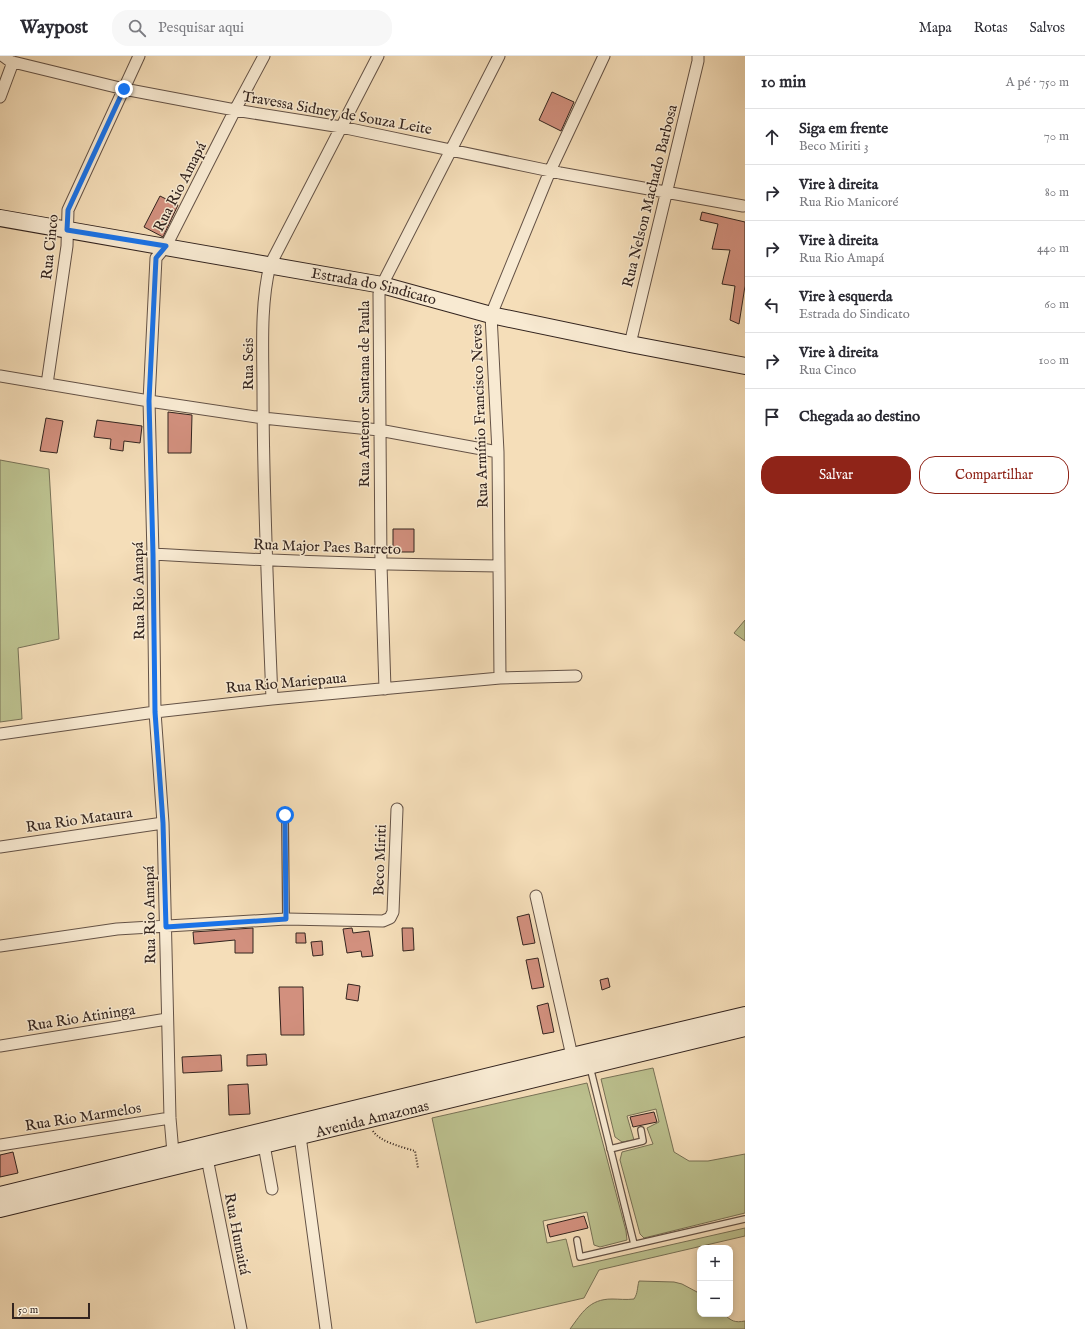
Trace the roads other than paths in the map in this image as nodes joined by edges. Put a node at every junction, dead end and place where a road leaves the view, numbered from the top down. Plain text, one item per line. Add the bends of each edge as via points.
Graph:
1 (139, 56) edge
2 (264, 56) edge
3 (378, 56) edge
4 (499, 56) edge
5 (604, 56) edge
6 (698, 56) edge
7 (6, 58) edge
8 (124, 89) junction
9 (0, 97) edge
10 (235, 110) junction
11 (341, 127) junction
12 (450, 149) junction
13 (550, 170) junction
14 (666, 193) junction
15 (744, 206) dead end
16 (0, 218) edge
17 (67, 230) junction
18 (166, 246) junction
19 (270, 265) junction
20 (382, 285) junction
21 (491, 315) junction
22 (630, 344) junction
23 (745, 366) edge
24 (0, 376) edge
25 (47, 384) junction
26 (149, 401) junction
27 (263, 418) junction
28 (379, 430) junction
29 (498, 452) junction
30 (153, 554) junction
31 (266, 560) junction
32 (380, 564) junction
33 (499, 566) junction
34 (576, 676) dead end
35 (500, 678) junction
36 (385, 689) junction
37 (272, 699) junction
38 (155, 712) junction
39 (0, 734) edge
40 (397, 809) dead end
41 (285, 815) dead end
42 (163, 823) junction
43 (0, 847) edge
44 (536, 896) dead end
45 (286, 919) junction
46 (166, 927) junction
47 (0, 946) edge
48 (745, 1015) edge
49 (168, 1019) junction
50 (745, 1028) edge
51 (0, 1046) edge
52 (583, 1059) junction
53 (170, 1118) junction
54 (641, 1130) dead end
55 (300, 1136) junction
56 (0, 1145) edge
57 (264, 1145) junction
58 (610, 1150) junction
59 (206, 1152) junction
60 (173, 1153) junction
61 (272, 1188) dead end
62 (0, 1195) edge
63 (0, 1209) edge
64 (745, 1219) edge
65 (577, 1240) dead end
66 (634, 1244) junction
67 (241, 1329) edge
68 (326, 1329) edge

1 - 8 street, Rua Cinco
2 - 10 street, Rua Rio Amapá
3 - 11 street, Rua Seis
4 - 12 street, Rua Antenor Santana de Paula
5 - 13 street, Rua Armínio Francisco Neves
6 - 14 street, Rua Nelson Machado Barbosa
7 - 8 street, Travessa Sidney de Souza Leite
7 - 9 street
8 - 10 street, Travessa Sidney de Souza Leite
8 - 17 street, Rua Cinco via 68,210
10 - 11 street, Travessa Sidney de Souza Leite
10 - 18 street, Rua Rio Amapá
11 - 12 street, Travessa Sidney de Souza Leite
11 - 19 street, Rua Seis
12 - 13 street, Travessa Sidney de Souza Leite
12 - 20 street, Rua Antenor Santana de Paula
13 - 14 street, Travessa Sidney de Souza Leite
13 - 21 street, Rua Armínio Francisco Neves
14 - 15 street, Travessa Sidney de Souza Leite
14 - 22 street, Rua Nelson Machado Barbosa
16 - 17 street, Estrada do Sindicato
17 - 18 street, Estrada do Sindicato
17 - 25 street, Rua Cinco via 67,246
18 - 19 street, Estrada do Sindicato
18 - 26 street, Rua Rio Amapá via 156,258
19 - 20 street, Estrada do Sindicato
19 - 27 street, Rua Seis via 264,304
20 - 21 street, Estrada do Sindicato
20 - 28 street, Rua Antenor Santana de Paula via 378,304
21 - 22 street, Estrada do Sindicato
21 - 29 street, Rua Armínio Francisco Neves
22 - 23 street, Estrada do Sindicato
24 - 25 street
25 - 26 street
26 - 27 street
26 - 30 street, Rua Rio Amapá
27 - 28 street
27 - 31 street, Rua Seis
28 - 29 street
28 - 32 street, Rua Antenor Santana de Paula
29 - 33 street, Rua Armínio Francisco Neves
30 - 31 street, Rua Major Paes Barreto
30 - 38 street, Rua Rio Amapá
31 - 32 street, Rua Major Paes Barreto
31 - 37 street, Rua Seis
32 - 33 street, Rua Major Paes Barreto
32 - 36 street, Rua Antenor Santana de Paula
33 - 35 street, Rua Armínio Francisco Neves
34 - 35 street, Rua Rio Mariepaua
35 - 36 street, Rua Rio Mariepaua
36 - 37 street, Rua Rio Mariepaua
37 - 38 street, Rua Rio Mariepaua
38 - 39 street, Rua Rio Mariepaua
38 - 42 street, Rua Rio Amapá
40 - 45 street, Beco Miriti via 393,912 390,918 384,921
41 - 45 lane
42 - 43 street, Rua Rio Mataura
42 - 46 street, Rua Rio Amapá
44 - 52 street
45 - 46 street
46 - 47 street via 117,929
46 - 49 street, Rua Rio Amapá
48 - 52 street, Avenida Amazonas
49 - 51 street, Rua Rio Atininga
49 - 53 street, Rua Rio Amapá
50 - 52 street, Avenida Amazonas
52 - 55 street, Avenida Amazonas
52 - 58 lane
52 - 59 street, Avenida Amazonas
53 - 56 street, Rua Rio Marmelos
53 - 60 street, Rua Rio Amapá
54 - 58 lane via 643,1141
55 - 57 street, Avenida Amazonas
55 - 68 street
57 - 59 street, Avenida Amazonas
57 - 61 street
58 - 66 lane
59 - 60 street, Avenida Amazonas
59 - 63 street, Avenida Amazonas
59 - 67 street, Rua Humaitá
60 - 62 street, Avenida Amazonas
64 - 66 lane
65 - 66 lane via 580,1258

